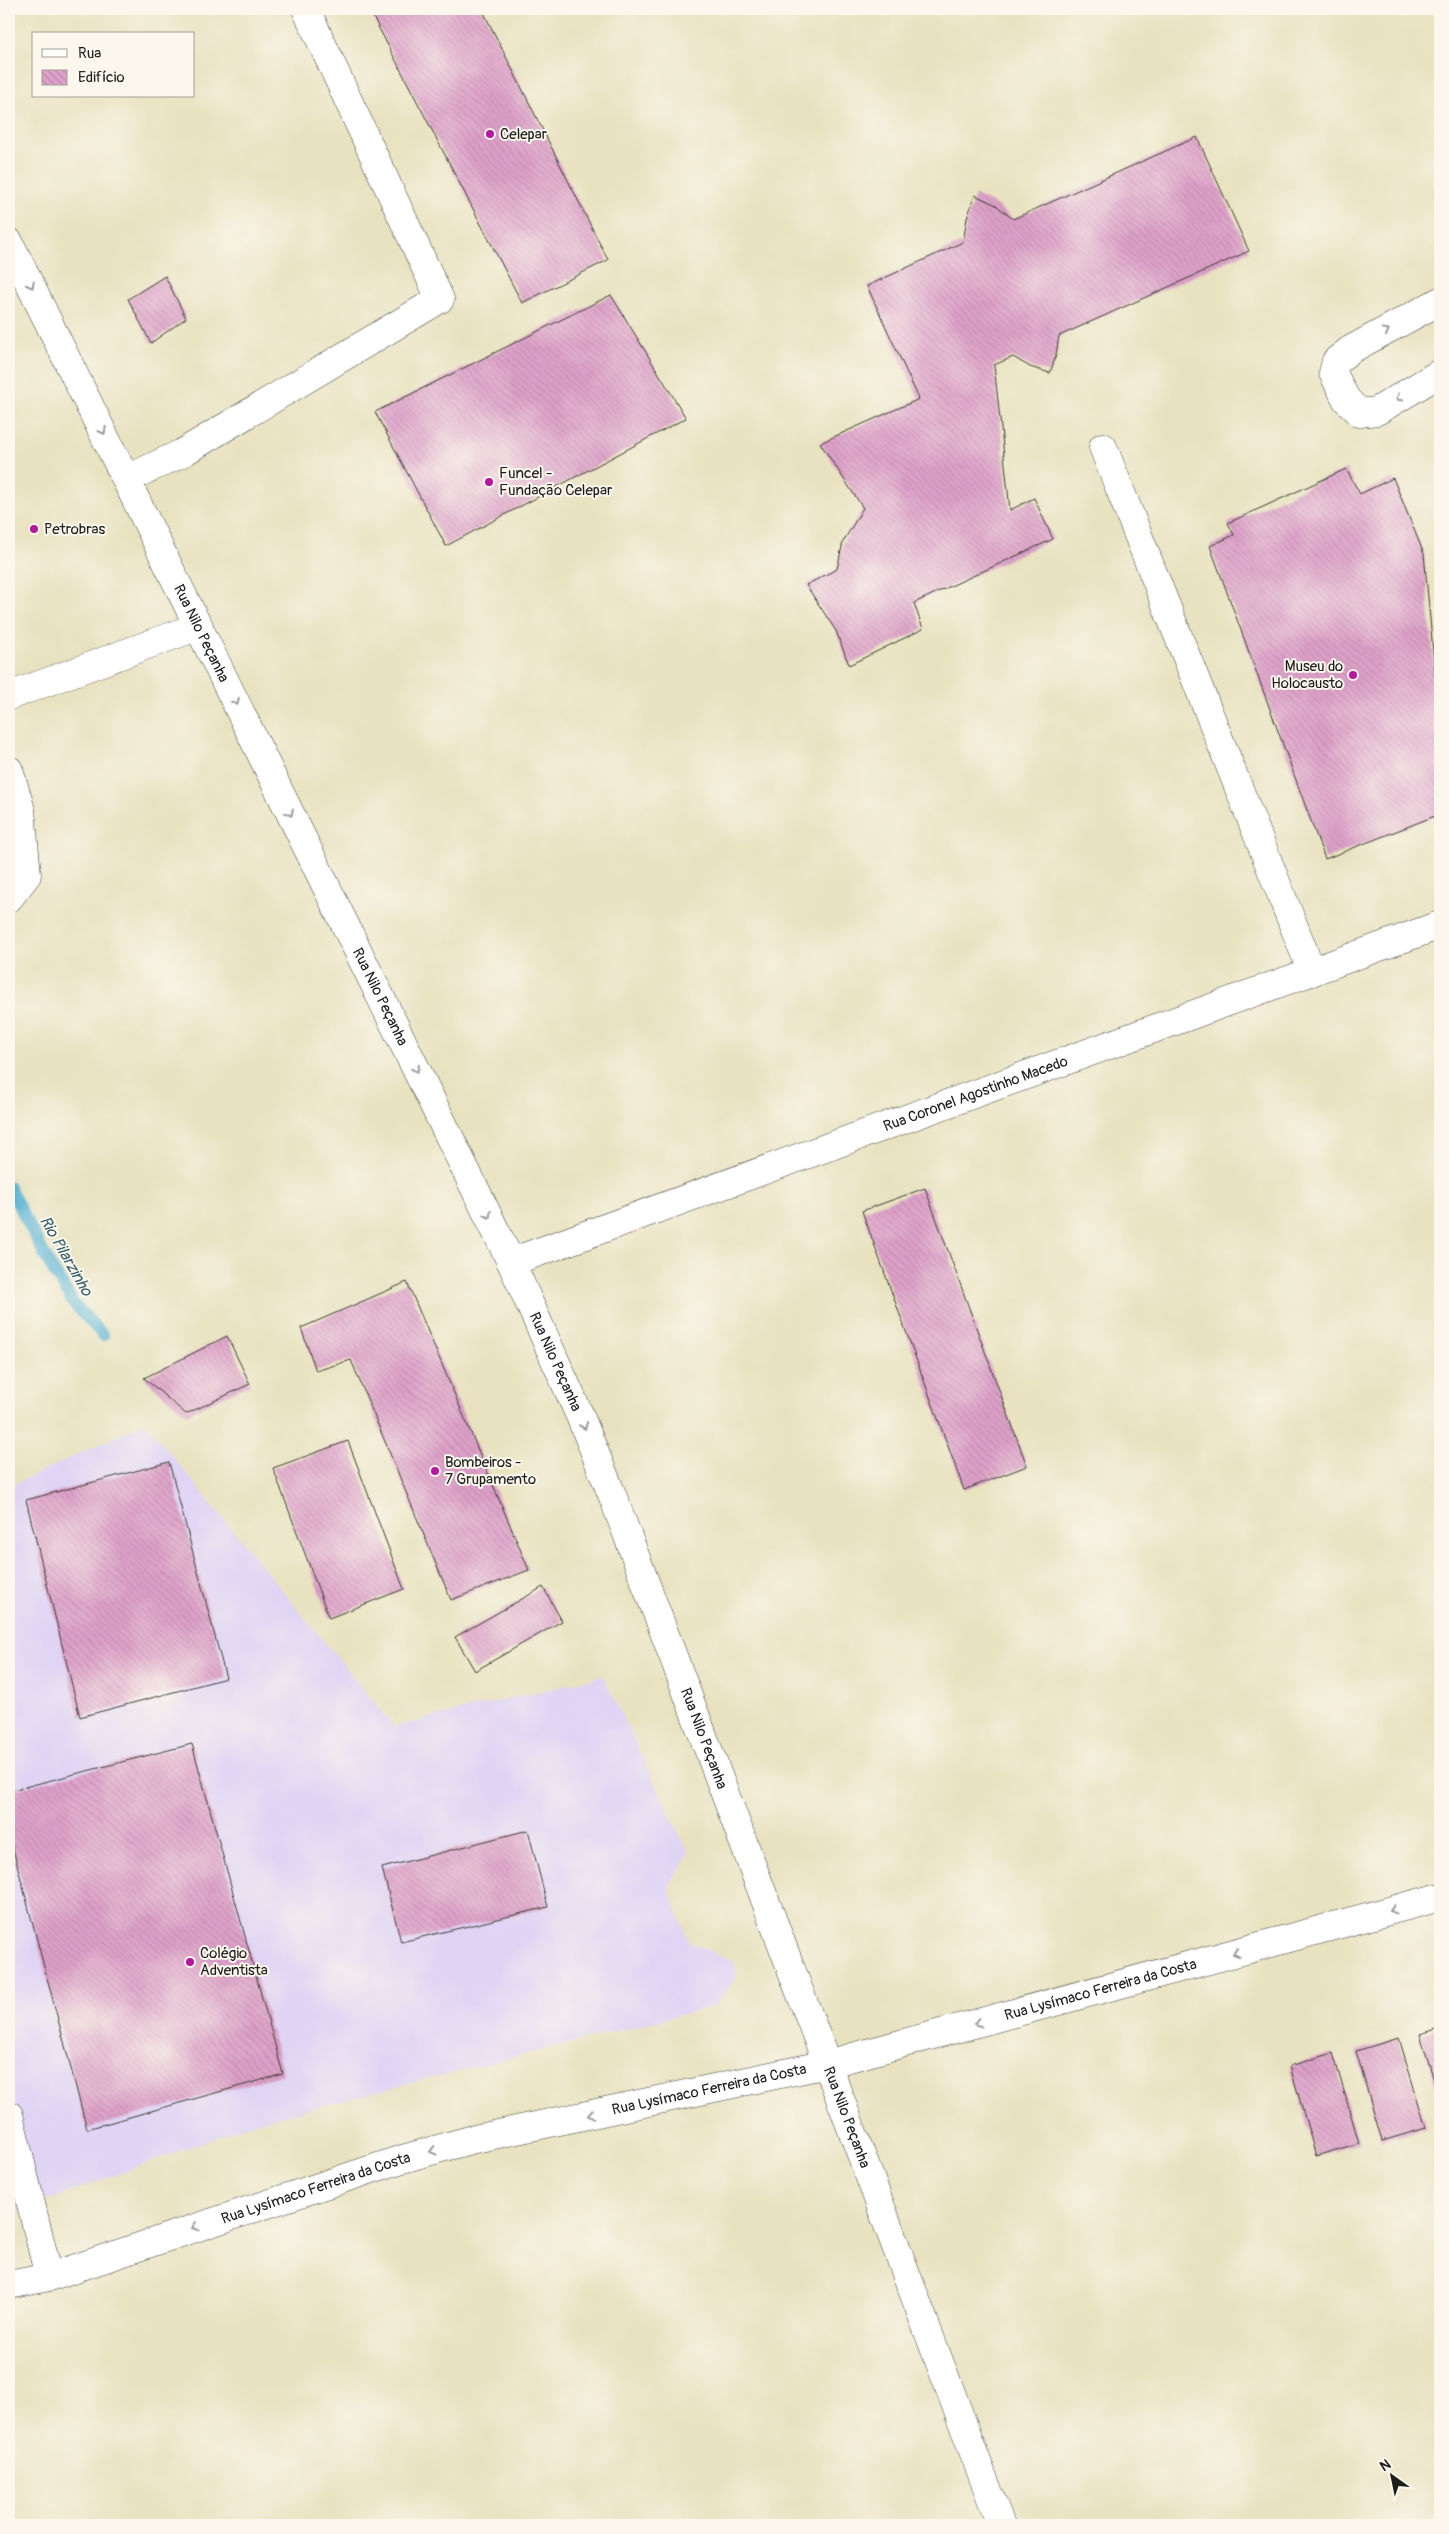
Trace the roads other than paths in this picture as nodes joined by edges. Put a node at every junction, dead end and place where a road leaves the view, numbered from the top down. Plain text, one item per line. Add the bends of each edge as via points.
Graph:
1 (306, 9) edge
2 (9, 242) edge
3 (1440, 300) edge
4 (1440, 373) edge
5 (1103, 447) dead end
6 (127, 479) junction
7 (199, 626) junction
8 (9, 696) edge
9 (9, 770) edge
10 (9, 898) edge
11 (1440, 925) edge
12 (1312, 972) junction
13 (511, 1262) junction
14 (1440, 1897) edge
15 (827, 2064) junction
16 (9, 2115) edge
17 (13, 2146) edge
18 (49, 2277) junction
19 (9, 2285) edge
20 (9, 2293) edge
21 (1001, 2525) edge

1 - 6 main road via 440,299 182,453
2 -> 6 main road, Rua Nilo Peçanha
4 -> 3 main road via 1377,411 1360,413 1346,399 1332,373 1336,361 1350,350
5 - 12 main road
6 - 7 main road, Rua Nilo Peçanha
7 - 8 main road
7 -> 13 main road, Rua Nilo Peçanha
9 - 10 main road via 21,810 28,875
11 - 12 main road, Rua Coronel Agostinho Macedo
12 - 13 main road, Rua Coronel Agostinho Macedo
13 -> 15 main road, Rua Nilo Peçanha via 613,1496
14 -> 15 main road, Rua Lysímaco Ferreira da Costa
15 -> 18 main road, Rua Lysímaco Ferreira da Costa via 470,2140 399,2160
15 - 21 main road, Rua Nilo Peçanha
16 - 17 main road
17 - 18 main road
18 - 19 main road, Rua Lysímaco Ferreira da Costa
18 - 20 main road

